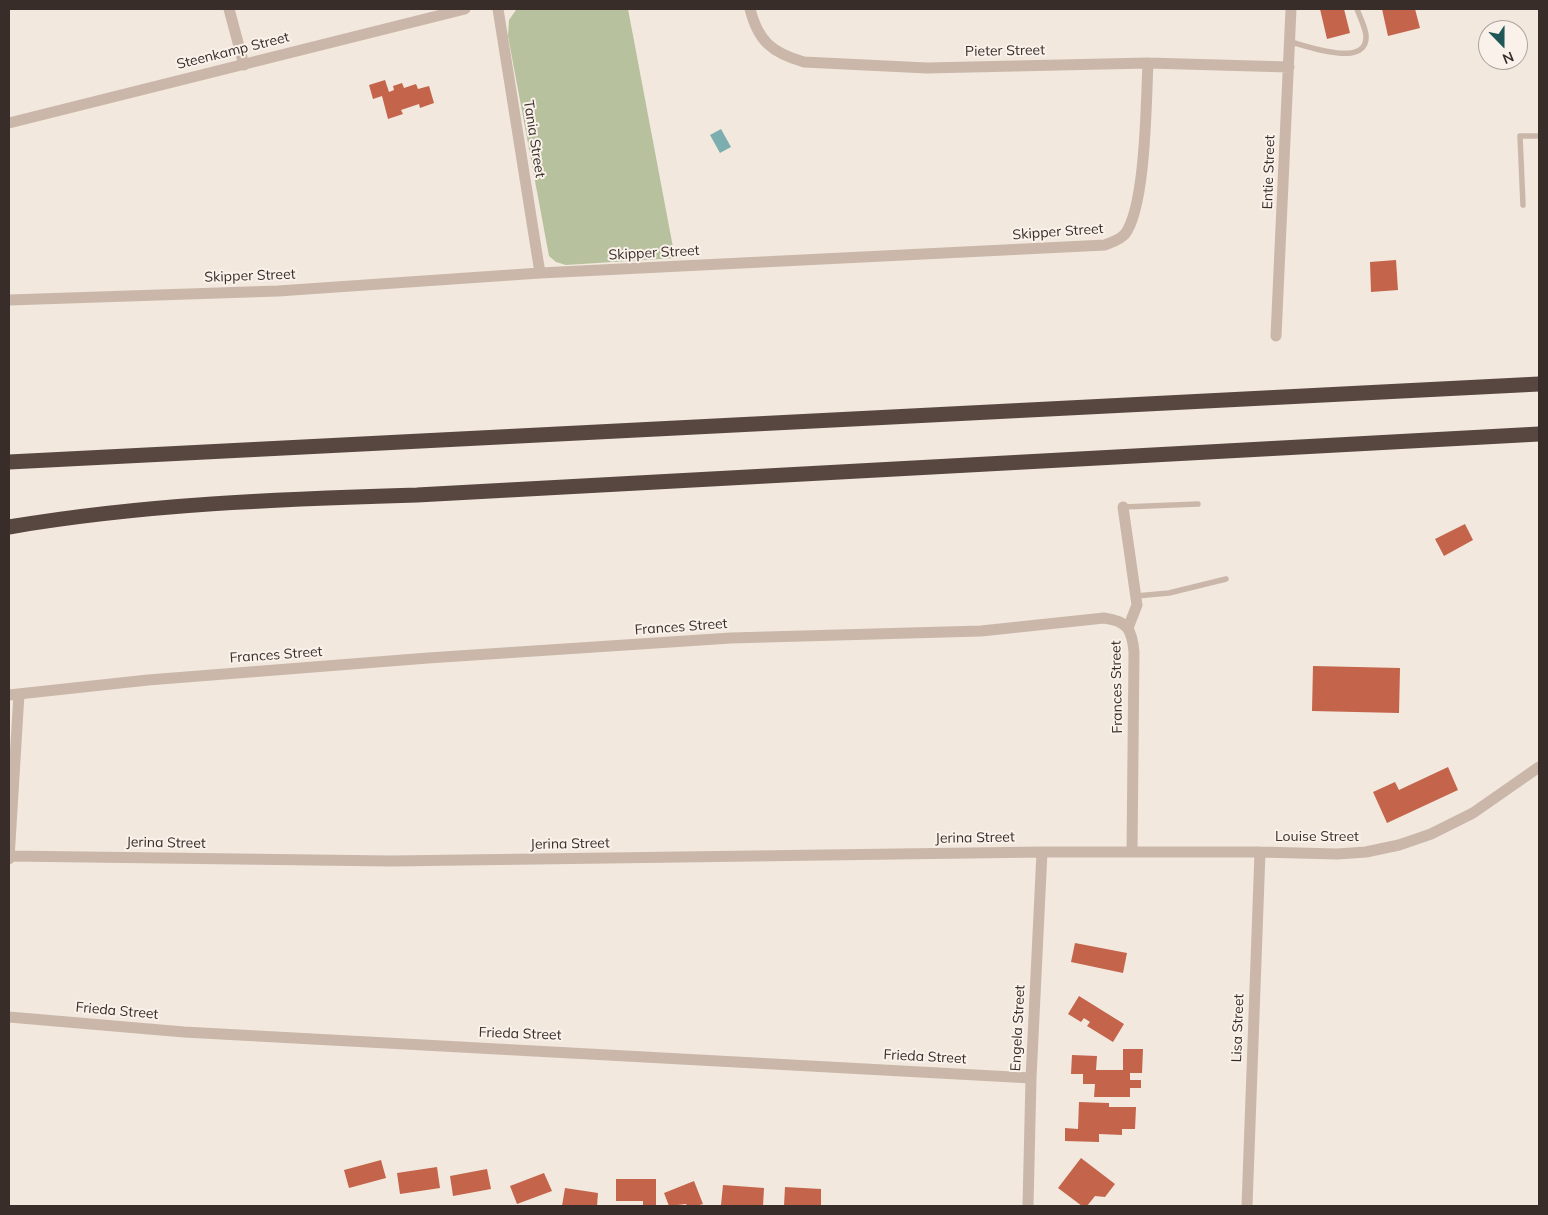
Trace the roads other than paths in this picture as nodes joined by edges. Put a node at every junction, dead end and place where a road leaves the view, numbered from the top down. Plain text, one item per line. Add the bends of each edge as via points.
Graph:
1 (229, 9) edge
2 (466, 9) edge
3 (498, 9) edge
4 (750, 9) edge
5 (1291, 9) edge
6 (1357, 9) edge
7 (1291, 42) junction
8 (1148, 63) junction
9 (244, 64) junction
10 (1289, 67) junction
11 (9, 124) edge
12 (1539, 136) edge
13 (1523, 205) dead end
14 (540, 273) junction
15 (9, 300) edge
16 (1276, 336) dead end
17 (1539, 384) edge
18 (1539, 434) edge
19 (9, 462) edge
20 (1198, 504) dead end
21 (1123, 508) joint
22 (9, 527) edge
23 (1226, 579) dead end
24 (1136, 596) junction
25 (1128, 628) junction
26 (14, 695) edge
27 (1539, 767) edge
28 (1042, 852) junction
29 (1132, 852) junction
30 (1260, 852) junction
31 (9, 858) edge
32 (9, 1017) edge
33 (1030, 1078) junction
34 (1028, 1206) edge
35 (1247, 1206) edge

1 - 9 street
2 - 9 street, Steenkamp Street
3 - 14 street, Tania Street
4 - 8 street, Pieter Street via 757,32 766,44 788,58 804,62 926,68
5 - 7 street, Entie Street
6 - 7 lane via 1366,35 1360,50 1331,53
7 - 10 street, Entie Street
8 - 10 street, Pieter Street
8 - 14 street, Skipper Street via 1142,168 1135,206 1125,234 1117,241 1105,245
9 - 11 street, Steenkamp Street
10 - 16 street, Entie Street
12 - 13 lane via 1520,136
14 - 15 street, Skipper Street via 278,291
17 - 19 highway
18 - 22 highway via 417,495 242,501 60,518
20 - 21 lane
21 - 24 street
23 - 24 lane
24 - 25 street via 1137,609
25 - 26 street, Frances Street via 1117,620 1104,618 981,631 730,638 148,680
25 - 29 street, Frances Street via 1134,652
26 - 31 street
27 - 30 street, Louise Street via 1473,812 1431,834 1399,845 1337,854
28 - 29 street, Jerina Street
28 - 31 street, Jerina Street via 391,861
28 - 33 street, Engela Street
29 - 30 street, Louise Street
30 - 35 street, Lisa Street
32 - 33 street, Frieda Street via 184,1032
33 - 34 street, Engela Street

